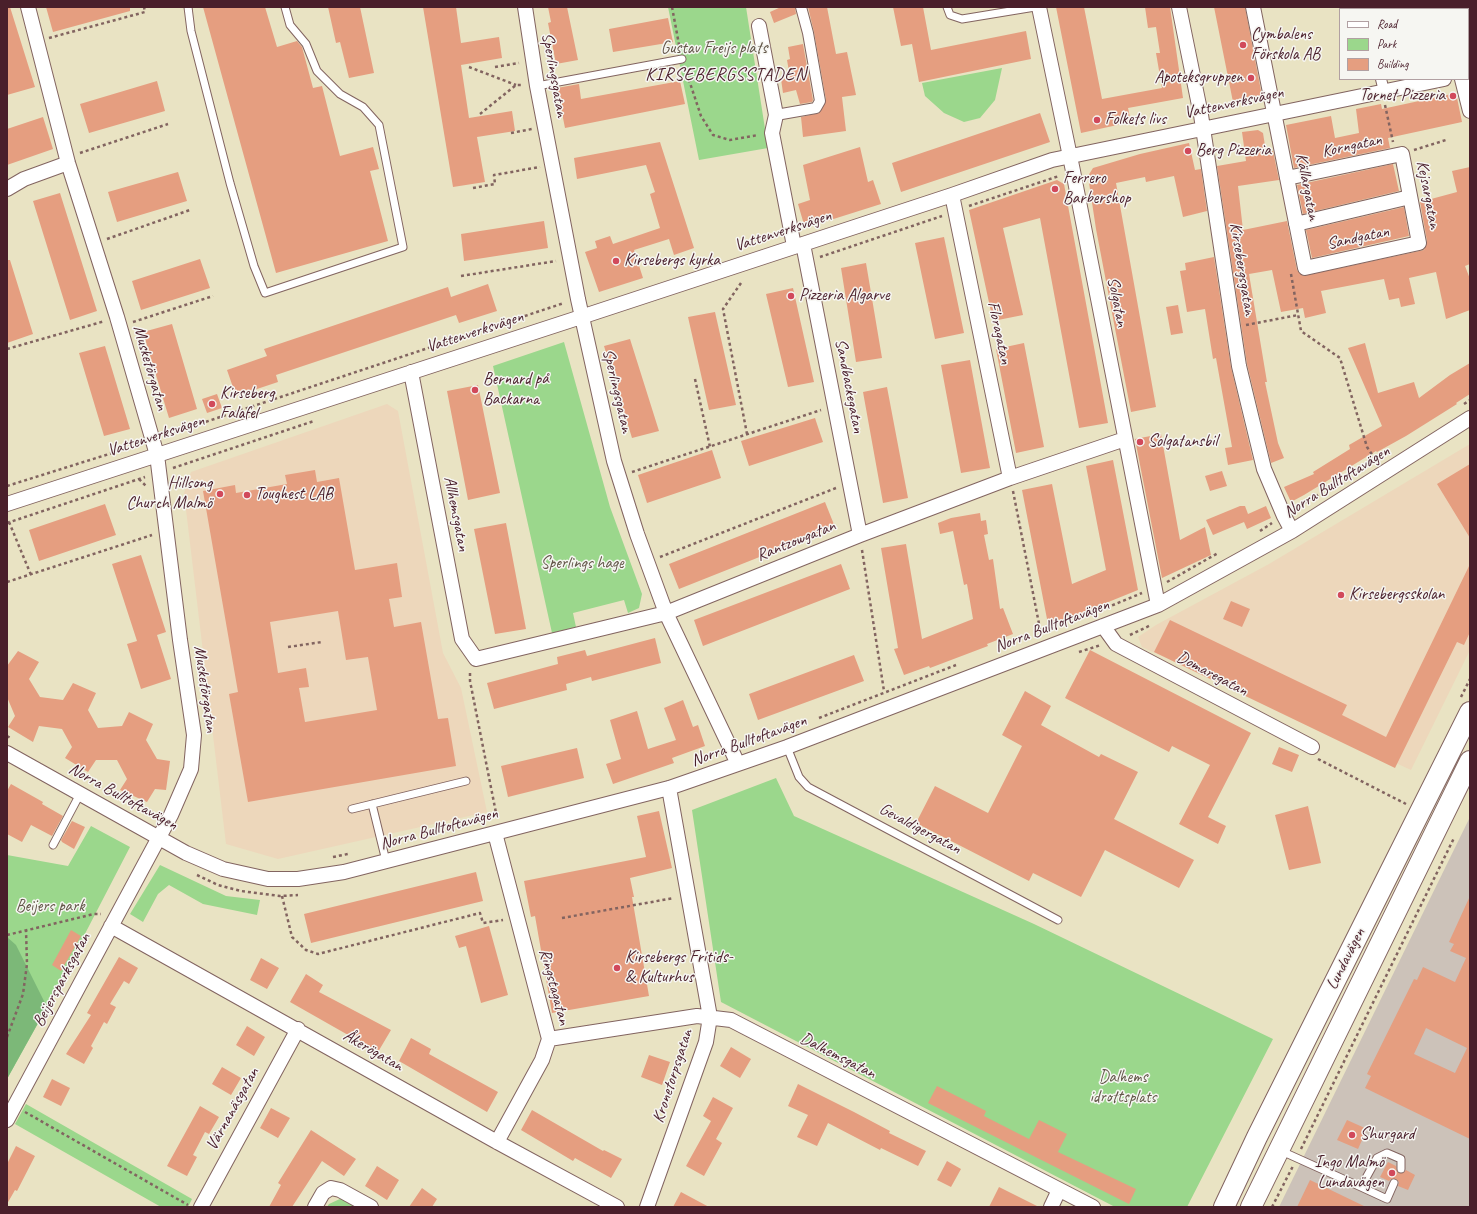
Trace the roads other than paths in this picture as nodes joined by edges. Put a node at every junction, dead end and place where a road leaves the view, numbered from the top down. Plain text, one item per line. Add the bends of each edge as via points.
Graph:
1 (28, 7) edge
2 (188, 7) edge
3 (285, 7) edge
4 (525, 7) edge
5 (801, 7) edge
6 (947, 7) edge
7 (1035, 7) edge
8 (1039, 7) edge
9 (1180, 7) edge
10 (1253, 7) edge
11 (759, 26) dead end
12 (682, 59) road end
13 (1437, 80) edge
14 (1462, 80) edge
15 (530, 85) junction
16 (1382, 88) edge
17 (1273, 107) junction
18 (1470, 111) edge
19 (776, 115) junction
20 (1202, 128) junction
21 (1399, 154) joint
22 (1070, 156) junction
23 (67, 160) junction
24 (1287, 178) junction
25 (7, 189) edge
26 (952, 196) junction
27 (1410, 197) junction
28 (1296, 224) junction
29 (1419, 243) joint
30 (799, 245) junction
31 (1305, 268) joint
32 (582, 317) junction
33 (411, 372) junction
34 (1470, 418) edge
35 (1125, 439) junction
36 (157, 455) junction
37 (1011, 484) junction
38 (7, 504) edge
39 (1292, 531) junction
40 (861, 541) junction
41 (1158, 605) junction
42 (666, 613) junction
43 (1103, 626) junction
44 (476, 659) joint
45 (1470, 712) edge
46 (787, 747) junction
47 (1312, 747) road end
48 (7, 754) edge
49 (1470, 761) edge
50 (738, 764) junction
51 (466, 781) dead end
52 (669, 788) junction
53 (80, 794) junction
54 (372, 804) junction
55 (352, 809) dead end
56 (487, 833) junction
57 (160, 837) junction
58 (53, 845) dead end
59 (386, 861) junction
60 (1058, 920) dead end
61 (111, 926) junction
62 (710, 1017) junction
63 (298, 1029) junction
64 (549, 1039) junction
65 (7, 1120) edge
66 (497, 1142) junction
67 (1288, 1154) junction
68 (1401, 1168) dead end
69 (1394, 1183) dead end
70 (1361, 1187) junction
71 (1059, 1190) junction
72 (201, 1207) edge
73 (316, 1207) edge
74 (371, 1207) edge
75 (617, 1207) edge
76 (647, 1207) edge
77 (1051, 1207) edge
78 (1093, 1207) edge
79 (1224, 1207) edge
80 (1251, 1207) edge

1 - 23 street, Musketörgatan
2 - 3 lane via 191,31 230,183 254,266 265,293 403,247 379,125 363,107 340,94 317,71 306,44 290,25
4 - 15 street, Sperlingsgatan
5 - 19 street via 820,101 816,108
6 - 7 lane via 950,15 962,19
8 - 22 street, Solgatan
9 - 20 street, Kirsebergsgatan
10 - 17 street, Källargatan
11 - 19 street, Sandbackegatan
12 - 15 lane
13 - 16 street, Vattenverksvägen
14 - 18 street
15 - 32 street, Sperlingsgatan
16 - 17 street, Vattenverksvägen
17 - 20 street, Vattenverksvägen
17 - 24 street, Källargatan
19 - 30 street, Sandbackegatan via 772,133
20 - 22 street, Vattenverksvägen
20 - 39 street, Kirsebergsgatan via 1239,366 1264,469
21 - 24 street, Korngatan
21 - 27 street, Kejsargatan
22 - 26 street, Vattenverksvägen
22 - 35 street, Solgatan
23 - 25 street
23 - 36 street, Musketörgatan
24 - 28 street, Källargatan
26 - 30 street, Vattenverksvägen
26 - 37 street, Floragatan
27 - 28 street
27 - 29 street, Kejsargatan
28 - 31 street, Källargatan
29 - 31 street, Sandgatan
30 - 32 street, Vattenverksvägen
30 - 40 street, Sandbackegatan
32 - 33 street, Vattenverksvägen
32 - 42 street, Sperlingsgatan via 614,461
33 - 36 street, Vattenverksvägen
33 - 44 street, Allhemsgatan via 462,639
34 - 39 street, Norra Bulltoftavägen
35 - 37 street, Rantzowgatan
35 - 41 street, Solgatan
36 - 38 street, Vattenverksvägen
36 - 57 street, Musketörgatan via 194,735 191,769
37 - 40 street, Rantzowgatan
39 - 41 street, Norra Bulltoftavägen
40 - 42 street, Rantzowgatan
41 - 43 street, Norra Bulltoftavägen
42 - 44 street, Rantzowgatan
42 - 50 street, Sperlingsgatan
43 - 46 street, Norra Bulltoftavägen
43 - 47 street, Domaregatan via 1116,644
45 - 79 main road, Lundavägen
46 - 50 street, Norra Bulltoftavägen
46 - 60 lane, Gevaldigergatan via 799,777 808,787
48 - 53 street, Norra Bulltoftavägen
49 - 67 main road, Lundavägen
50 - 52 street, Norra Bulltoftavägen
51 - 54 lane
52 - 56 street, Norra Bulltoftavägen
52 - 62 street, Kronetorpsgatan
53 - 57 street, Norra Bulltoftavägen
53 - 58 lane
54 - 55 lane
54 - 59 lane
56 - 59 street, Norra Bulltoftavägen
56 - 64 street, Ringstagatan via 517,918
57 - 59 street, Norra Bulltoftavägen via 186,853 223,869 268,879 306,878 344,872
57 - 61 street, Beijersparksgatan
61 - 63 street, Åkerögatan
61 - 65 street, Beijersparksgatan
62 - 64 street, Dalhemsgatan via 696,1016
62 - 71 street, Dalhemsgatan via 731,1020
62 - 76 street, Kronetorpsgatan via 706,1042
63 - 66 street, Åkerögatan
63 - 72 street, Värnanäsgatan
64 - 66 street, Ringstagatan via 542,1060
66 - 75 street, Åkerögatan
67 - 70 lane
67 - 80 main road, Lundavägen
68 - 70 lane via 1401,1159 1387,1152 1377,1158
69 - 70 lane via 1387,1199
71 - 77 street
71 - 78 street, Dalhemsgatan
73 - 74 street via 323,1193 331,1188 340,1190

